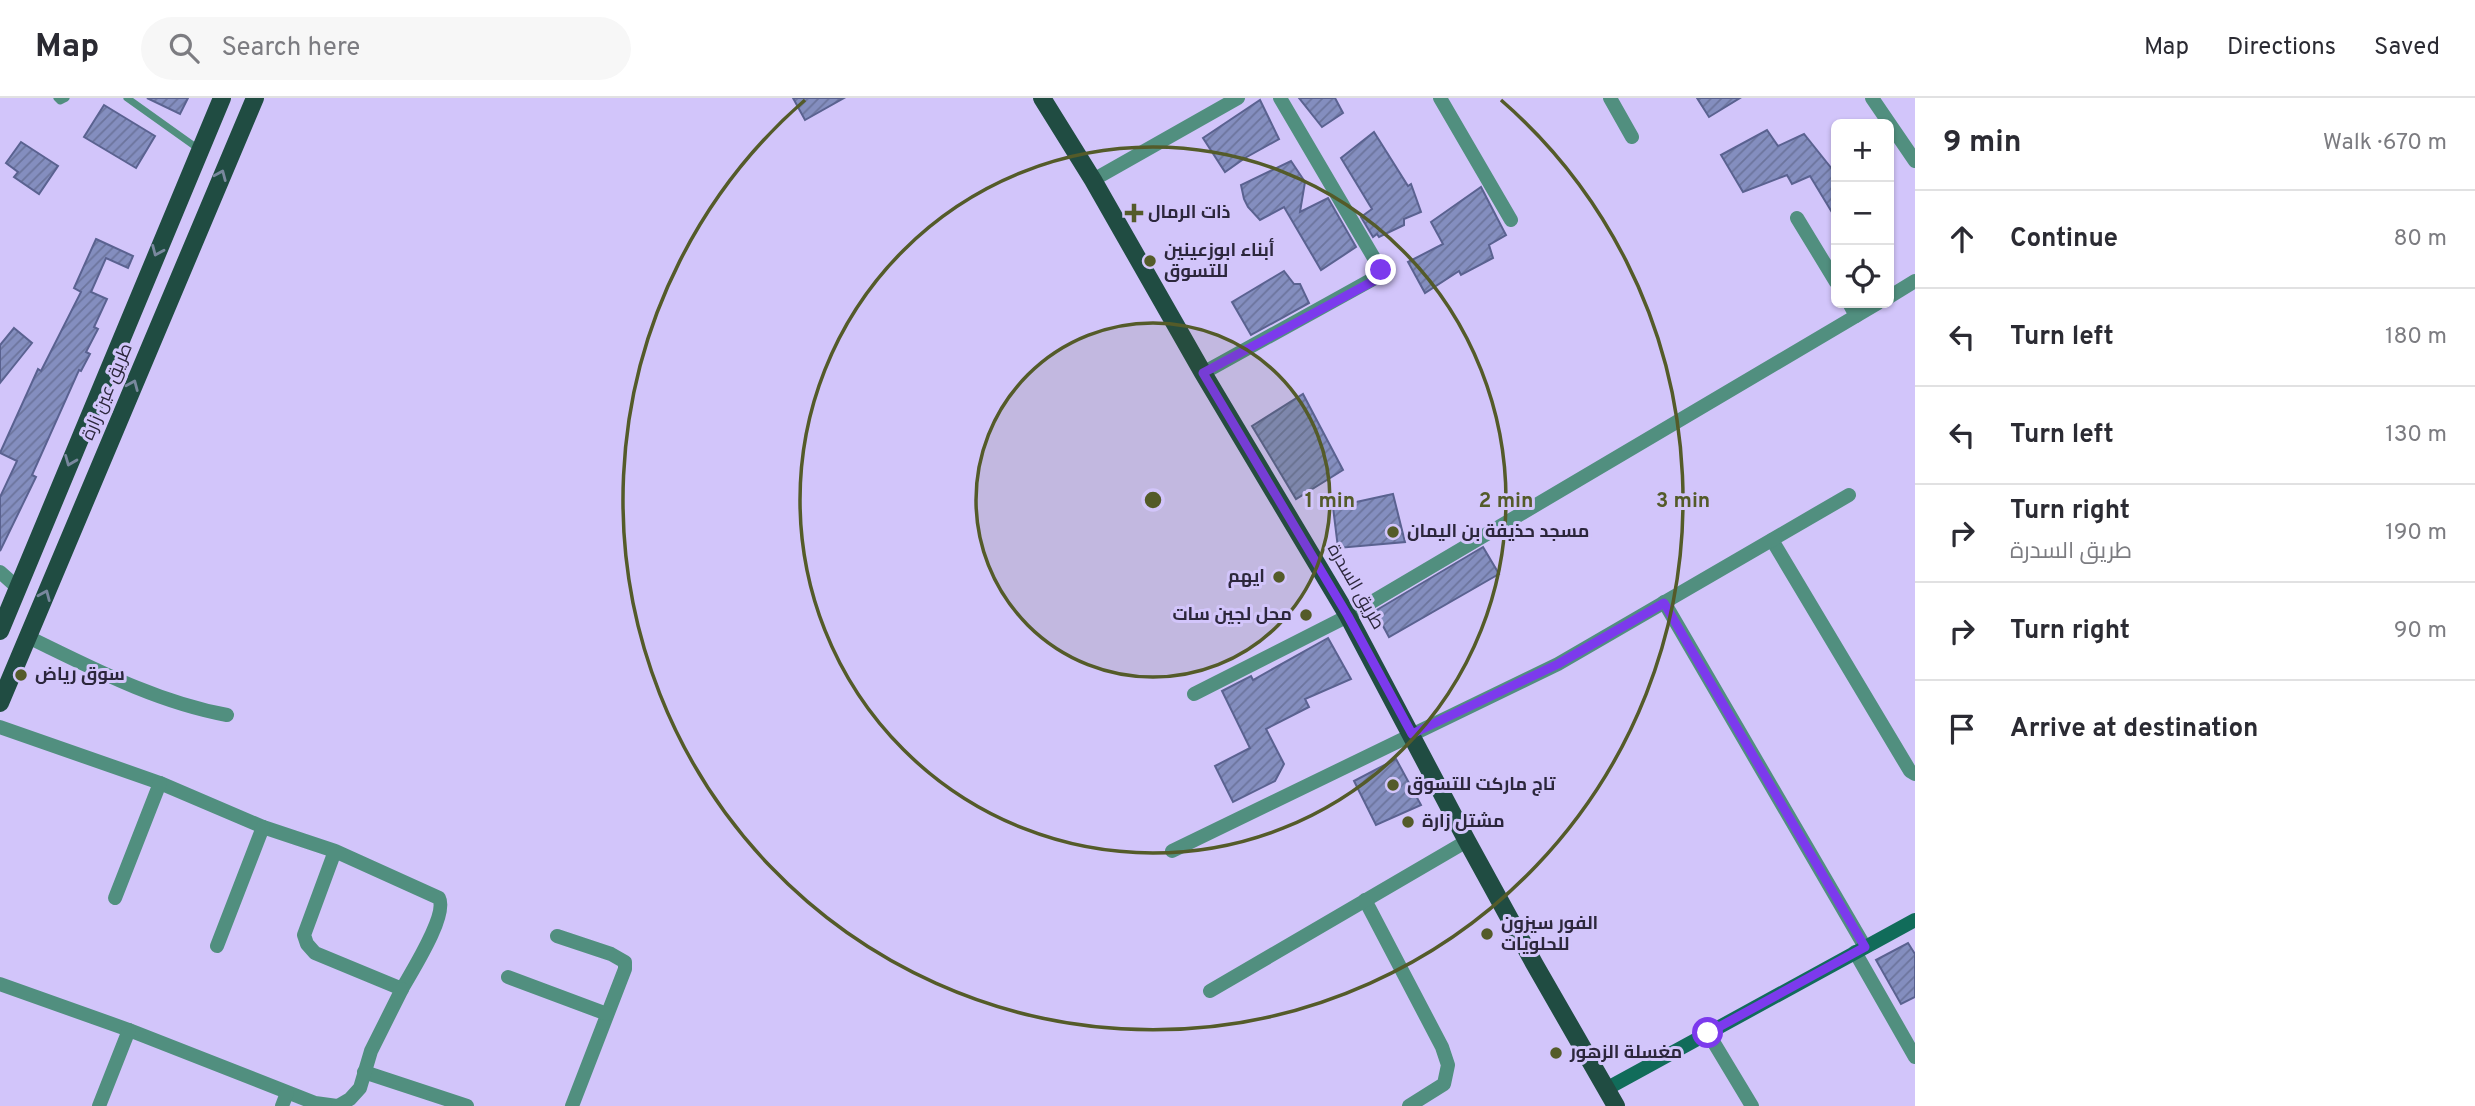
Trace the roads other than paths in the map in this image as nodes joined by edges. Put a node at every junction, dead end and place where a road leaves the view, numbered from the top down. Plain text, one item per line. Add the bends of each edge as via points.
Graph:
1 (57, 98) edge
2 (66, 98) edge
3 (127, 98) edge
4 (222, 98) edge
5 (255, 98) edge
6 (1042, 98) edge
7 (1238, 98) edge
8 (1279, 98) edge
9 (1440, 98) edge
10 (1610, 98) edge
11 (1872, 98) edge
12 (1632, 137) dead end
13 (200, 150) junction
14 (1915, 160) edge
15 (1093, 180) junction
16 (1797, 218) dead end
17 (1511, 220) dead end
18 (1831, 274) edge
19 (1915, 281) edge
20 (1894, 294) edge
21 (1853, 309) edge
22 (1203, 373) junction
23 (1849, 495) dead end
24 (1772, 540) junction
25 (0, 572) edge
26 (18, 587) junction
27 (1664, 603) junction
28 (1348, 616) junction
29 (0, 631) edge
30 (28, 637) junction
31 (1194, 694) dead end
32 (0, 703) edge
33 (227, 715) dead end
34 (0, 727) edge
35 (1412, 734) junction
36 (1915, 774) edge
37 (160, 783) junction
38 (263, 827) junction
39 (1467, 841) junction
40 (335, 851) junction
41 (1172, 851) dead end
42 (115, 898) dead end
43 (1365, 900) junction
44 (1915, 920) edge
45 (557, 936) dead end
46 (217, 946) dead end
47 (1860, 949) junction
48 (508, 977) dead end
49 (0, 984) edge
50 (402, 989) junction
51 (1210, 991) dead end
52 (607, 1014) junction
53 (129, 1030) junction
54 (1708, 1033) junction
55 (1915, 1057) edge
56 (364, 1072) junction
57 (1606, 1089) junction
58 (285, 1099) edge
59 (99, 1106) edge
60 (338, 1106) edge
61 (467, 1106) edge
62 (572, 1106) edge
63 (1409, 1106) edge
64 (1616, 1106) edge
65 (1752, 1106) edge

1 - 2 lane
3 - 13 lane
4 - 13 main road, طريق عين زارة
30 -> 5 main road, طريق عين زارة
6 - 15 main road, طريق السدرة
7 - 15 street
8 - 22 street via 1382,274
9 - 17 street
10 - 12 street
11 - 14 street
13 -> 26 main road, طريق عين زارة
15 - 22 main road, طريق السدرة
16 - 18 street
19 - 20 street
21 - 28 street
22 - 28 main road, طريق السدرة
23 - 24 street
24 - 27 street
24 - 36 street
25 - 26 street
26 - 29 main road, طريق عين زارة
27 - 35 street via 1558,664
27 - 47 street
28 - 31 street
28 - 35 main road, طريق السدرة
30 - 32 main road, طريق عين زارة
30 - 33 street via 159,697
34 - 37 street
35 - 39 main road, طريق السدرة
35 - 41 street
37 - 38 street
37 - 42 street
38 - 40 street
38 - 46 street
39 - 43 street
39 - 57 main road, طريق السدرة
40 - 50 street via 304,935 307,944 315,953
40 - 50 street via 442,902 436,925
43 - 51 street
43 - 63 street via 1448,1065 1444,1084
44 - 47 main road
45 - 52 street via 625,962
47 - 54 main road
47 - 55 street
48 - 52 street
49 - 53 street
50 - 56 street
52 - 62 street
53 - 58 street
53 - 59 street
54 - 57 main road
54 - 65 street
56 - 60 street via 360,1088
56 - 61 street
57 - 64 main road, طريق السدرة
58 - 60 street

